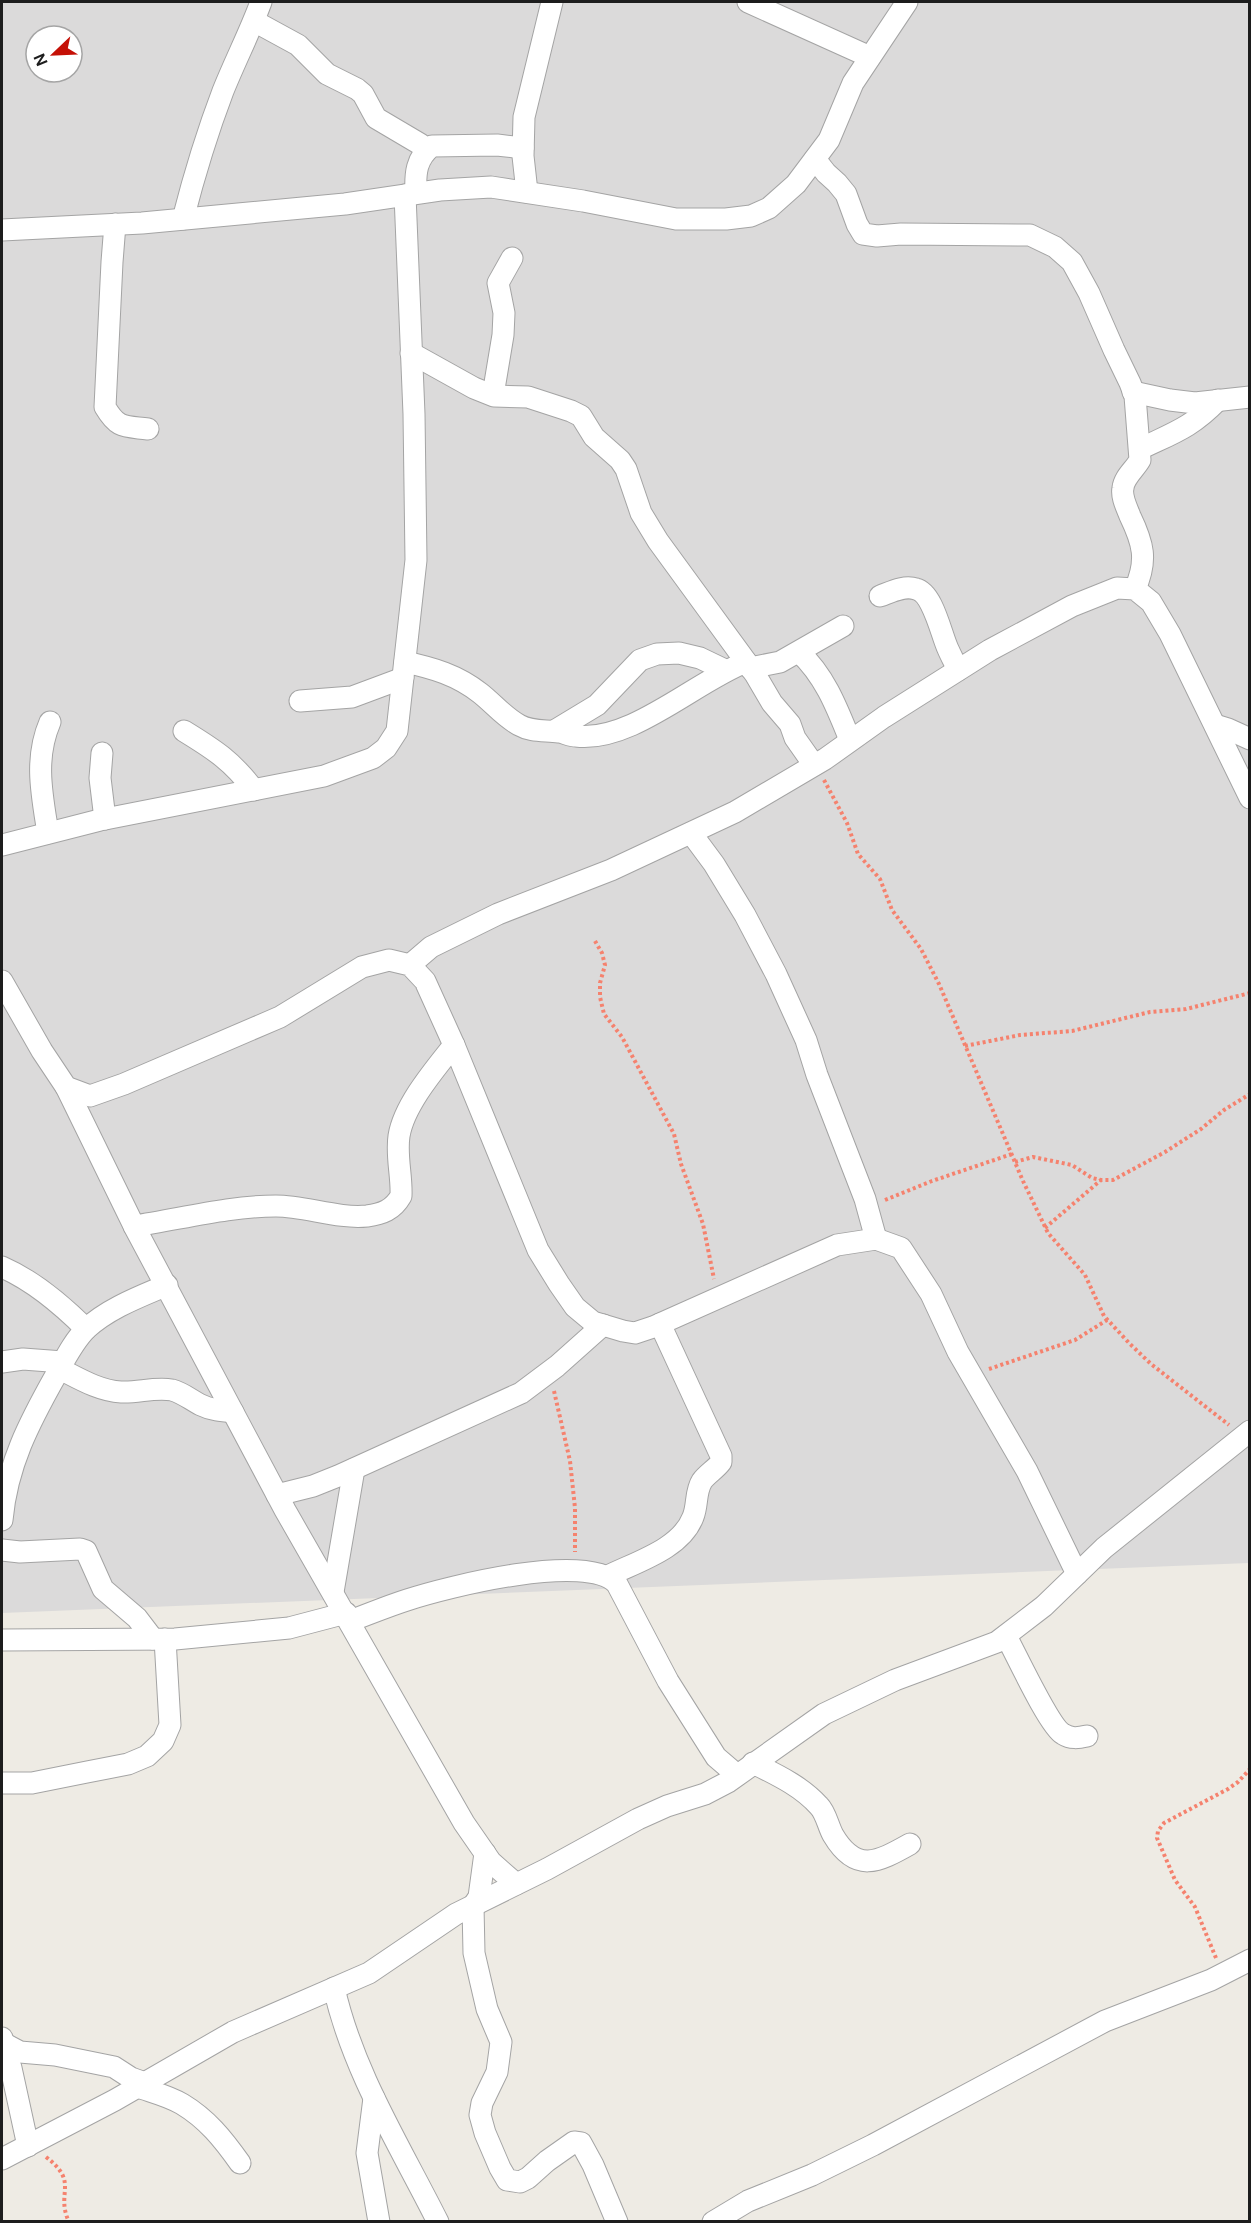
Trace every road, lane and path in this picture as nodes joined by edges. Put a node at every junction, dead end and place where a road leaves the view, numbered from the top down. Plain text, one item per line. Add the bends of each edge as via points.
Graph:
1 (552, 2) edge
2 (748, 2) edge
3 (907, 2) edge
4 (257, 11) edge
5 (870, 57) junction
6 (523, 148) junction
7 (427, 150) junction
8 (815, 159) junction
9 (527, 192) junction
10 (410, 194) junction
11 (183, 219) junction
12 (115, 224) junction
13 (2, 230) edge
14 (512, 258) dead end
15 (411, 353) junction
16 (1134, 392) junction
17 (492, 395) junction
18 (1250, 397) edge
19 (1218, 400) junction
20 (148, 429) dead end
21 (1140, 449) junction
22 (1135, 589) junction
23 (880, 596) dead end
24 (843, 626) dead end
25 (799, 652) junction
26 (748, 665) junction
27 (404, 670) junction
28 (725, 670) junction
29 (958, 670) junction
30 (300, 701) dead end
31 (1250, 719) edge
32 (50, 722) dead end
33 (184, 731) dead end
34 (554, 731) junction
35 (1232, 731) edge
36 (850, 740) junction
37 (102, 753) dead end
38 (813, 765) junction
39 (254, 790) junction
40 (1250, 798) edge
41 (105, 819) junction
42 (48, 833) junction
43 (691, 833) junction
44 (2, 845) edge
45 (595, 941) dead end
46 (410, 964) junction
47 (2, 981) edge
48 (1250, 993) edge
49 (454, 1045) junction
50 (965, 1046) junction
51 (66, 1087) junction
52 (1250, 1094) edge
53 (1012, 1154) junction
54 (1015, 1162) junction
55 (1101, 1180) junction
56 (868, 1208) junction
57 (134, 1226) junction
58 (1045, 1228) junction
59 (876, 1239) junction
60 (2, 1267) edge
61 (166, 1285) junction
62 (720, 1297) junction
63 (1107, 1320) junction
64 (660, 1324) junction
65 (603, 1325) junction
66 (86, 1329) junction
67 (2, 1362) edge
68 (61, 1365) junction
69 (549, 1372) junction
70 (971, 1375) junction
71 (233, 1412) junction
72 (1248, 1438) edge
73 (354, 1469) junction
74 (277, 1494) junction
75 (2, 1520) edge
76 (2, 1550) edge
77 (577, 1571) junction
78 (1077, 1574) junction
79 (608, 1576) junction
80 (333, 1592) junction
81 (348, 1617) junction
82 (1006, 1636) junction
83 (159, 1639) junction
84 (2, 1640) edge
85 (1087, 1736) dead end
86 (745, 1769) junction
87 (1250, 1769) edge
88 (2, 1784) edge
89 (910, 1844) dead end
90 (485, 1853) junction
91 (516, 1884) junction
92 (473, 1906) junction
93 (1250, 1960) edge
94 (1226, 1972) junction
95 (334, 1988) junction
96 (2, 2041) edge
97 (141, 2085) junction
98 (375, 2098) junction
99 (30, 2144) junction
100 (2, 2159) edge
101 (240, 2163) dead end
102 (69, 2222) edge
103 (379, 2222) edge
104 (438, 2222) edge
105 (616, 2222) edge
106 (713, 2222) edge

1 - 6 street via 524,117
2 - 5 street
3 - 5 street
4 - 7 street via 327,74 363,94 376,118
4 - 11 street via 224,90
5 - 8 street
6 - 7 street via 439,145
6 - 9 street
7 - 10 street via 421,157
8 - 9 street via 796,184 769,208 751,216 726,219 676,219
8 - 16 street via 846,194 863,234 1030,235 1055,247 1072,262 1089,293
9 - 10 street via 491,187
10 - 11 street
10 - 15 street
11 - 12 street
12 - 13 street
12 - 20 street via 105,407 119,424
14 - 17 street via 498,283 504,313 503,335
15 - 17 street
15 - 27 street via 416,560
16 - 19 street via 1195,403
16 - 21 street
17 - 26 street via 528,397 581,416 594,437 620,460 641,513 658,541
18 - 19 street
19 - 21 street via 1182,431
21 - 22 street via 1140,460 1122,489 1144,561
22 - 29 street via 1117,588 1072,606
22 - 35 street via 1151,602
23 - 29 street via 902,589 920,590 933,609
24 - 25 street
25 - 26 street via 780,662
25 - 36 street via 827,687
26 - 28 street
26 - 38 street
27 - 30 street via 352,697
27 - 34 street via 438,669 481,693 516,724 528,730
27 - 39 street via 397,731 386,748 373,758 324,776
28 - 34 street via 625,728 577,736
28 - 34 street via 679,653 640,660 597,705
29 - 36 street
31 - 35 street
32 - 42 street via 41,752 40,774
33 - 39 street via 220,753
35 - 40 street
36 - 38 street
37 - 41 street via 100,778
38 - 43 street via 735,812
38 - 50 path via 843,816 858,854 880,879 892,910 921,949
39 - 41 street
41 - 42 street
42 - 44 street
43 - 46 street via 611,870 498,914 431,947
43 - 56 street via 745,915 776,974 806,1040
45 - 62 path via 605,965 600,1003 674,1134 704,1224
46 - 49 street via 425,981
46 - 51 street via 389,960 362,967 280,1017 124,1084 90,1096
47 - 51 street
48 - 50 path via 1072,1031 1020,1035
49 - 57 street via 403,1120 399,1137 401,1196 388,1211 364,1216 276,1206 233,1209
49 - 65 street via 538,1250 575,1308 592,1322
50 - 53 path
51 - 57 street
52 - 55 path via 1165,1152 1113,1180
53 - 54 path
53 - 56 path
54 - 55 path via 1033,1157 1072,1165
54 - 58 path
55 - 58 path
56 - 59 street
57 - 61 street
58 - 63 path via 1085,1275
59 - 62 street via 837,1245
59 - 70 street via 901,1248 931,1294
60 - 66 street via 37,1287
61 - 66 street via 106,1313
61 - 71 street
62 - 64 street
63 - 70 path via 1075,1340
63 - 72 path via 1151,1364
64 - 65 street via 636,1333
64 - 79 street via 722,1456 721,1462 698,1488 693,1518 687,1528 656,1554
65 - 69 street
66 - 68 street
67 - 68 street via 23,1359
68 - 71 street via 85,1382 105,1389 169,1390 209,1408
68 - 75 street via 11,1467
69 - 73 street via 521,1393
69 - 77 path via 570,1461
70 - 78 street via 1027,1471
71 - 74 street
72 - 78 street via 1104,1548
73 - 74 street via 313,1486
73 - 80 street
74 - 80 street
76 - 83 street via 86,1551 104,1589
77 - 79 street
77 - 81 street via 550,1571 460,1585
78 - 82 street
79 - 86 street via 617,1584 668,1681 716,1757
80 - 81 street
81 - 83 street via 289,1628
81 - 90 street via 464,1823
82 - 85 street via 1056,1729 1069,1737
82 - 86 street via 865,1693 824,1714
83 - 84 street
83 - 88 street via 170,1725 163,1741 147,1756 128,1764 65,1777
86 - 89 street via 801,1789 821,1807 833,1835 853,1858 866,1862 883,1859
86 - 91 street via 705,1794 638,1819
87 - 94 path via 1228,1789 1164,1823 1157,1838 1175,1881 1195,1907 1218,1964
90 - 91 street
90 - 92 street via 479,1897
91 - 92 street
92 - 95 street via 369,1973
92 - 105 street via 474,1953 480,1984 501,2042 497,2072 480,2115 500,2168 507,2180 520,2182 562,2149 578,2142 593,2165
93 - 94 street
94 - 106 street via 1105,2021 873,2145 748,2201
95 - 97 street via 233,2032
95 - 98 street via 358,2064
96 - 97 street via 20,2052 114,2067
96 - 99 street
97 - 99 street
97 - 101 street via 205,2120
98 - 103 street via 367,2153
98 - 104 street
99 - 100 street
99 - 102 path via 62,2171 66,2185 64,2212

